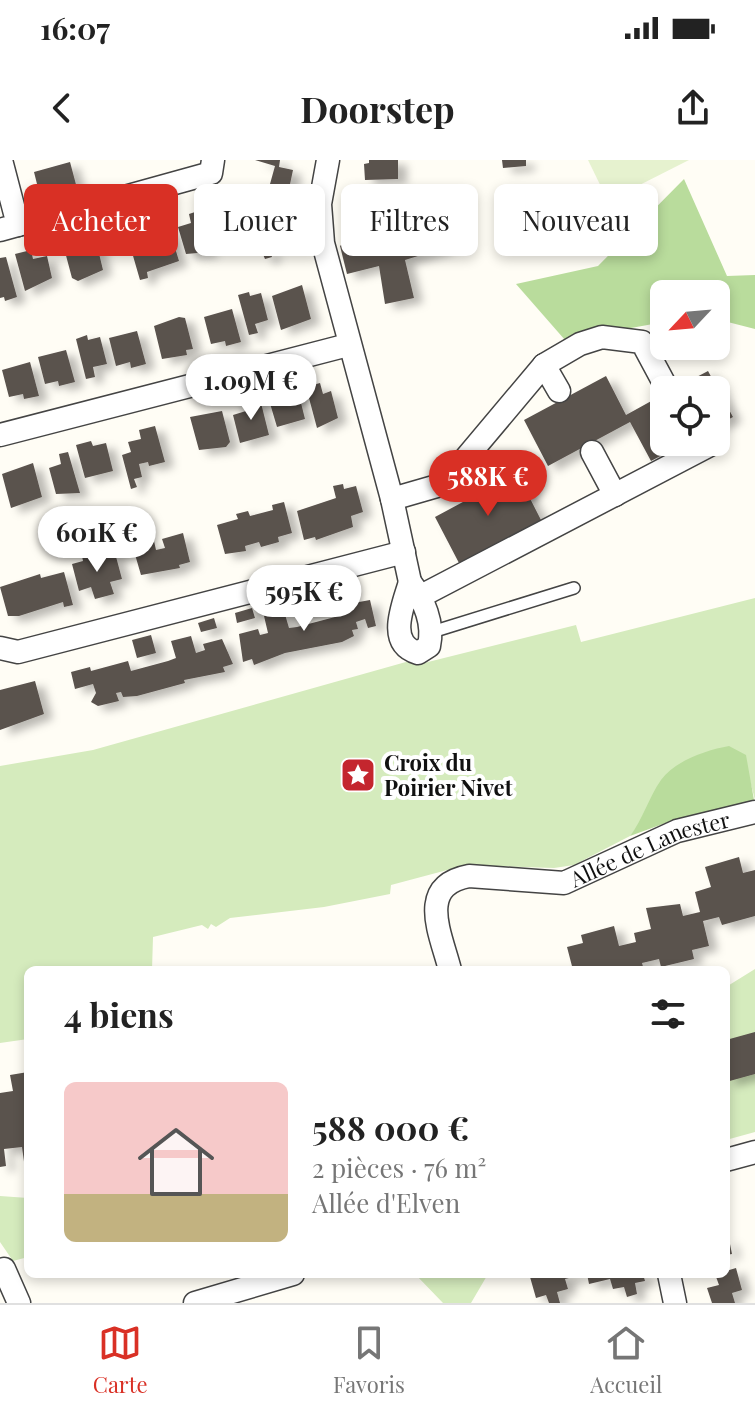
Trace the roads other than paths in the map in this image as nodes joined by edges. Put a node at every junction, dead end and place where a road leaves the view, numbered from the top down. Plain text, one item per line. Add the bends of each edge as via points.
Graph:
1 (1, 160) edge
2 (213, 160) edge
3 (328, 160) edge
4 (171, 184) edge
5 (9, 228) edge
6 (348, 345) junction
7 (544, 365) junction
8 (660, 376) edge
9 (559, 391) dead end
10 (0, 435) edge
11 (592, 452) dead end
12 (689, 456) edge
13 (467, 483) dead end
14 (444, 484) junction
15 (615, 495) junction
16 (392, 499) junction
17 (404, 552) junction
18 (574, 588) dead end
19 (416, 589) junction
20 (432, 632) junction
21 (0, 648) edge
22 (755, 812) edge
23 (449, 966) edge
24 (755, 1152) edge
25 (730, 1159) edge
26 (4, 1269) dead end
27 (670, 1278) edge
28 (249, 1279) edge
29 (19, 1303) edge
30 (195, 1303) edge
31 (675, 1303) edge

1 - 5 street
2 - 4 street via 211,173
3 - 6 street via 320,204 323,243
6 - 10 street
6 - 16 street
7 - 8 street via 602,337 642,342
7 - 9 street
7 - 14 street
11 - 15 street
12 - 15 street
13 - 14 street
14 - 16 street
15 - 19 street
16 - 17 street
17 - 19 street
17 - 21 street via 18,652
18 - 20 lane
19 - 20 street
19 - 20 street via 398,624 401,640 418,653 429,646
22 - 23 street, Allée de Lanester via 677,831 564,883 456,879 440,889 436,903
24 - 25 street
26 - 29 street
27 - 31 street
28 - 30 street

